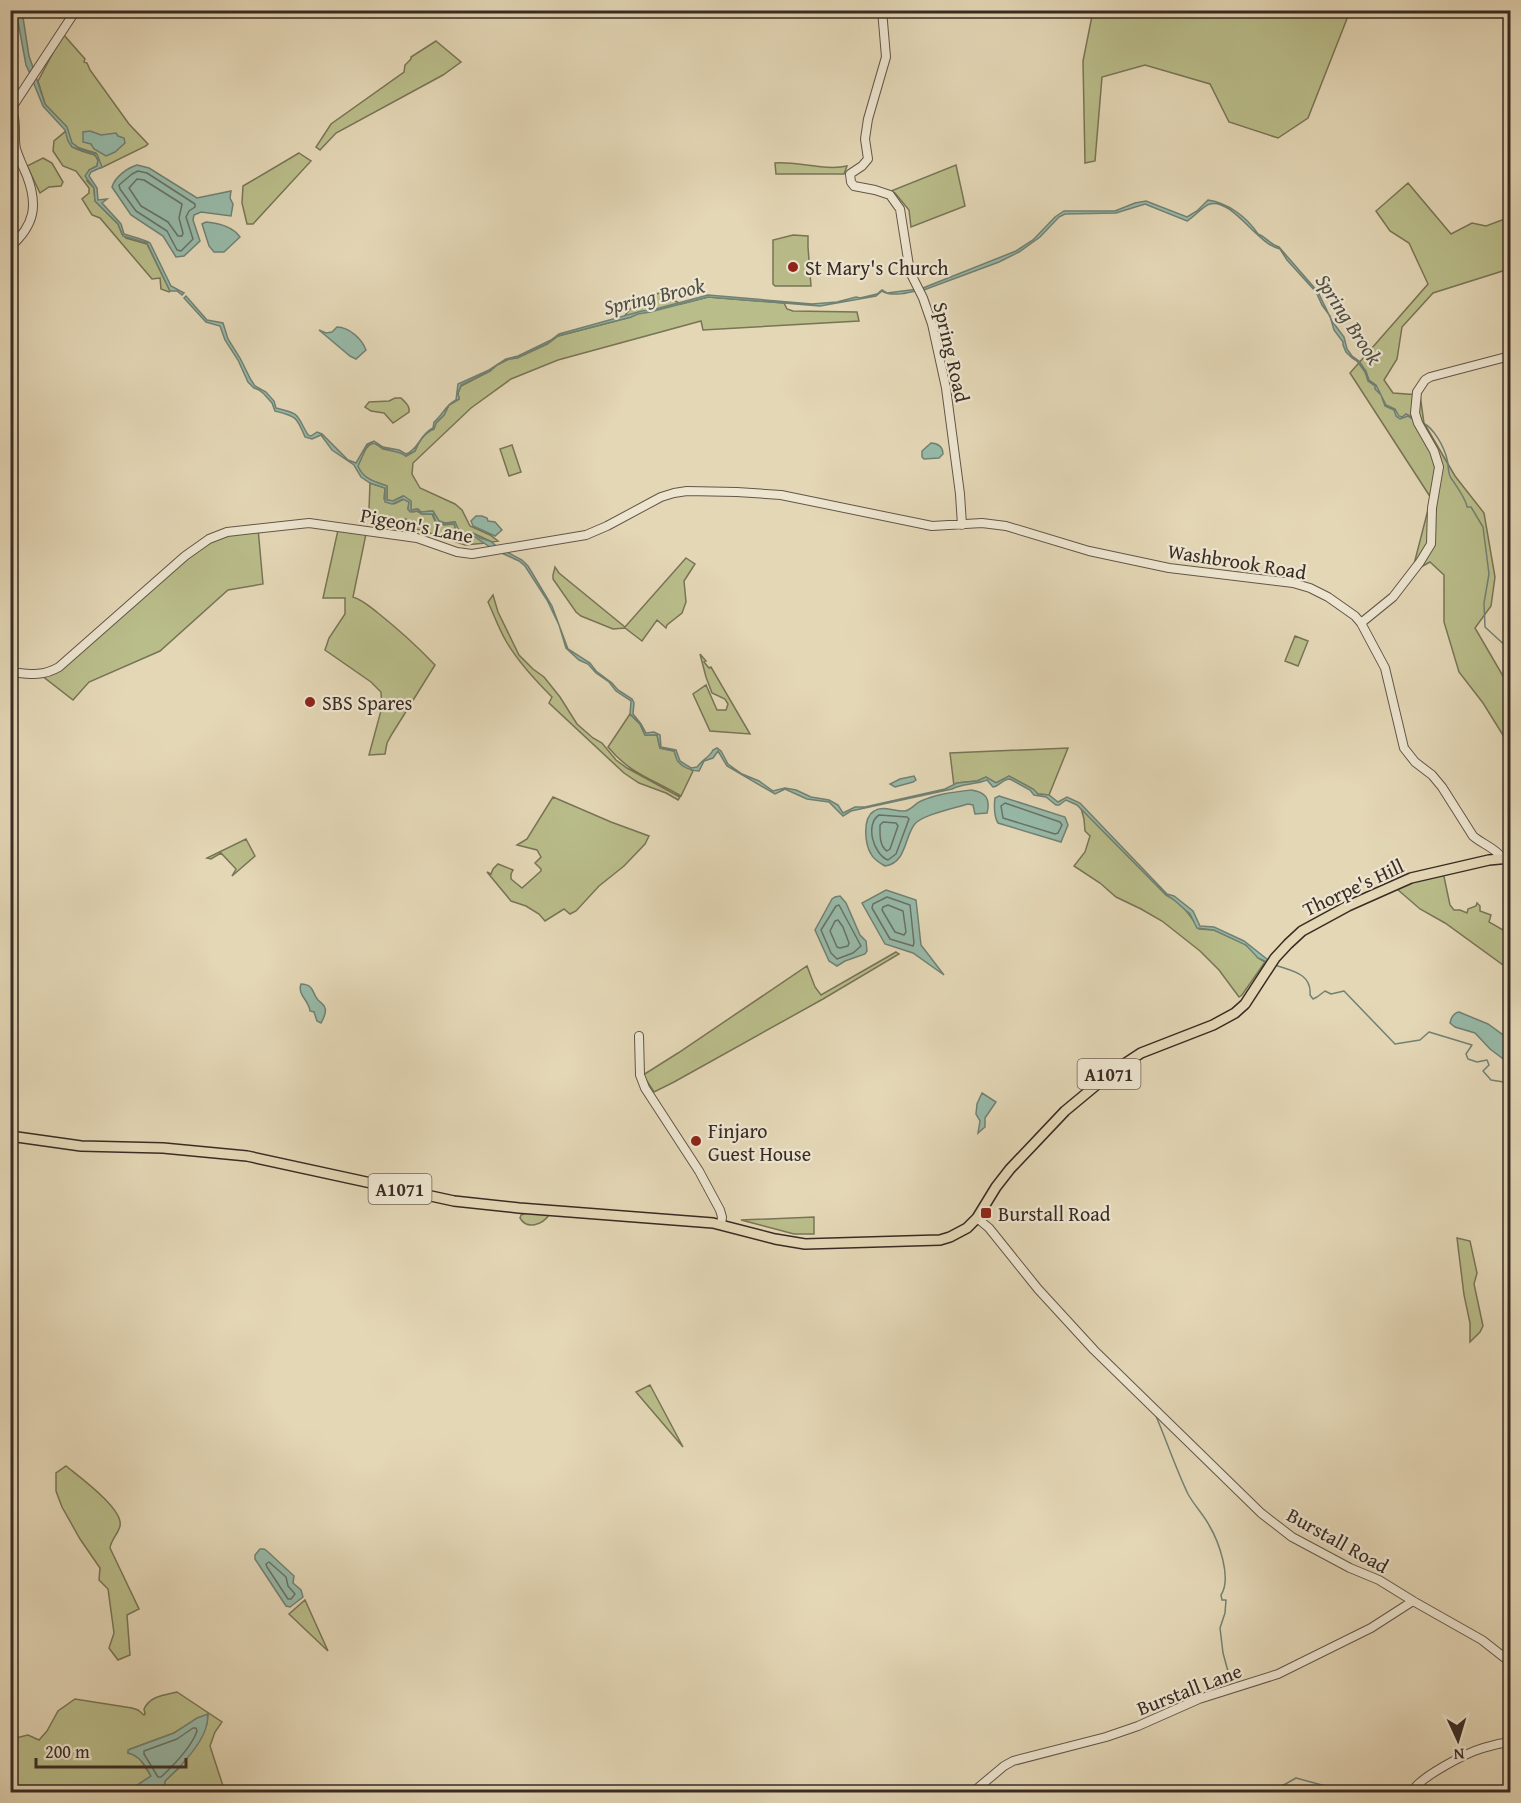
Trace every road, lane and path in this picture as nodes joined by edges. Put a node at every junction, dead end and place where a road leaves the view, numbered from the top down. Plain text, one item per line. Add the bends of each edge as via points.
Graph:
1 (76, 10) edge
2 (882, 10) edge
3 (11, 108) edge
4 (10, 247) edge
5 (1510, 356) edge
6 (963, 525) junction
7 (1361, 623) junction
8 (10, 672) edge
9 (1506, 858) edge
10 (639, 1036) dead end
11 (10, 1136) edge
12 (977, 1218) junction
13 (721, 1225) junction
14 (1413, 1601) junction
15 (1510, 1662) edge
16 (1510, 1742) edge
17 (974, 1792) edge
18 (1412, 1792) edge

1 - 3 street
2 - 6 street, Spring Road via 886,57 868,119 868,159 850,174 851,182 890,195 900,209 910,272 934,333 946,388
3 - 4 street via 17,151 34,202 24,235
5 - 7 street via 1430,377 1421,384 1416,396 1416,418 1439,467 1431,544 1393,597
6 - 7 street, Washbrook Road via 1013,527 1089,551 1169,568 1293,583 1328,597
6 - 8 street, Pigeon's Lane via 932,526 781,495 694,491 668,495 586,535 472,554 417,538 309,523 227,531 185,556 59,667 34,675
7 - 9 street, Washbrook Road via 1384,668 1407,753 1443,787 1473,836
9 - 12 main road, Thorpe's Hill / A1071 via 1428,873 1389,887 1302,931 1275,958 1245,1005 1200,1031 1141,1053 1086,1092 1010,1169
10 - 13 street via 640,1075 645,1088 699,1171 720,1210
11 - 13 main road, A1071 via 81,1146 225,1153 454,1201
12 - 13 main road, A1071 via 950,1237 909,1242 805,1244
12 - 14 street, Burstall Road via 1094,1350 1261,1513 1292,1537
14 - 15 street, Burstall Road via 1482,1640
14 - 17 street, Burstall Lane via 1371,1628 1278,1674 1199,1699 1107,1737 1019,1759 1004,1766
16 - 18 street via 1472,1752 1420,1781

